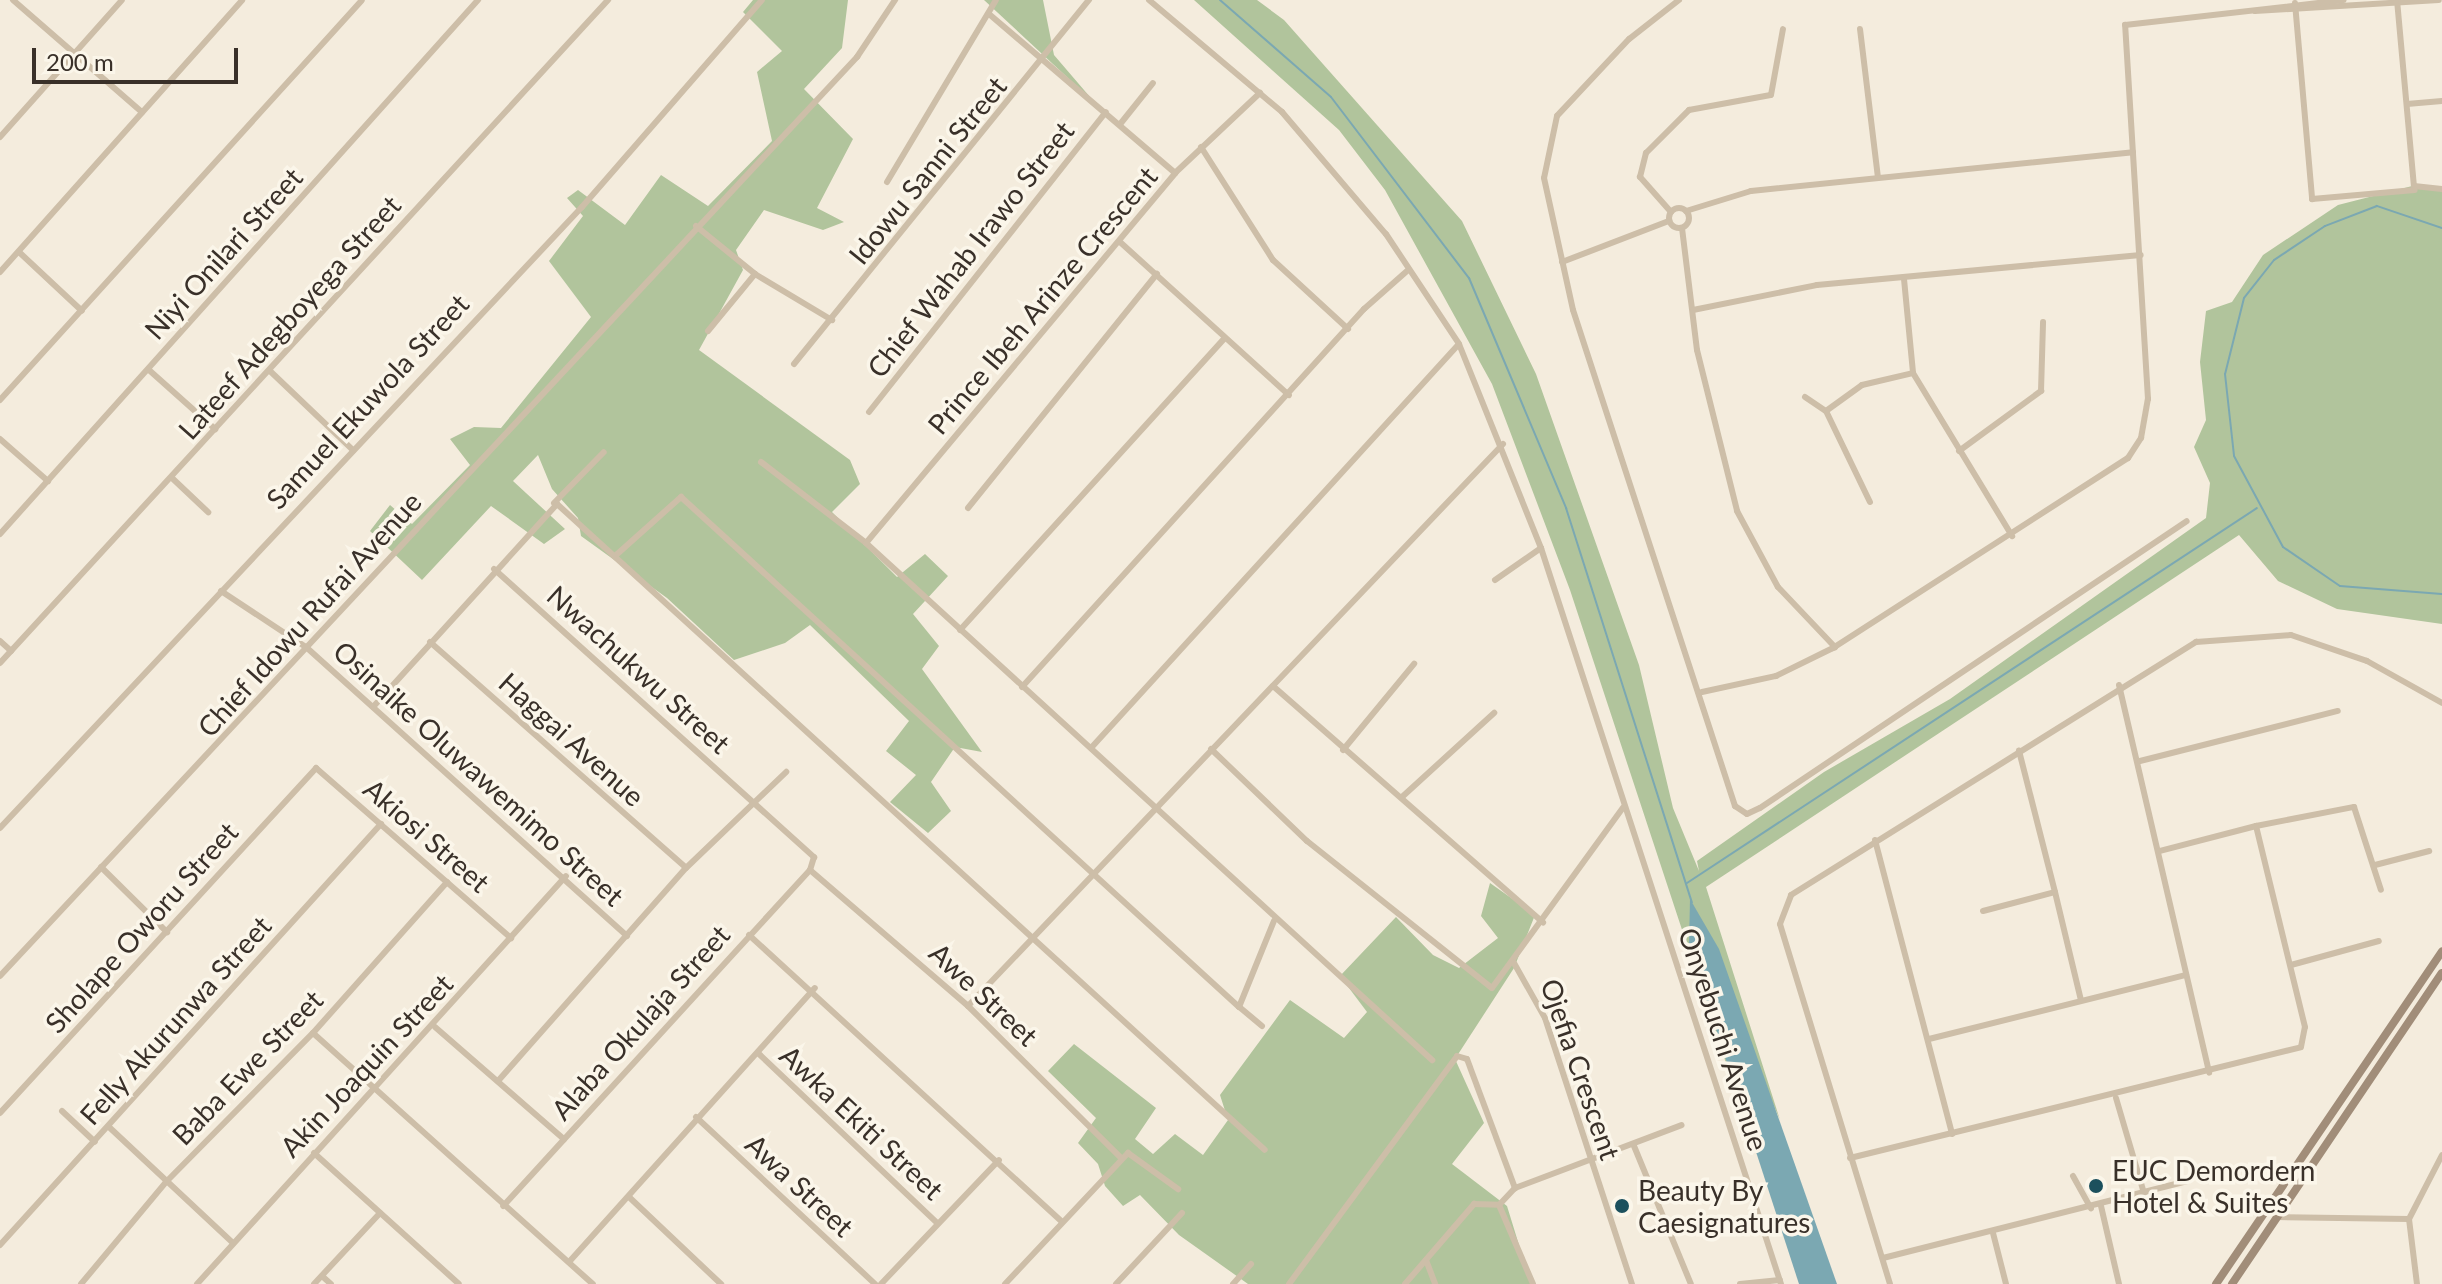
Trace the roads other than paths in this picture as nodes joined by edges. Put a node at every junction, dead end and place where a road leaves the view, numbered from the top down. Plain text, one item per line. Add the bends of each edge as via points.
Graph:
1 (13, 0) edge
2 (122, 0) edge
3 (242, 0) edge
4 (362, 0) edge
5 (478, 0) edge
6 (608, 0) edge
7 (762, 0) edge
8 (895, 0) edge
9 (996, 0) edge
10 (1089, 0) edge
11 (1149, 0) edge
12 (1679, 0) edge
13 (2344, 0) edge
14 (2439, 0) edge
15 (2398, 2) edge
16 (2295, 3) junction
17 (2255, 11) junction
18 (2296, 12) junction
19 (989, 14) junction
20 (1783, 29) dead end
21 (1860, 29) dead end
22 (77, 54) junction
23 (1046, 60) junction
24 (1153, 83) dead end
25 (1260, 93) junction
26 (2442, 101) edge
27 (2407, 104) junction
28 (142, 112) junction
29 (1106, 112) junction
30 (1121, 123) junction
31 (0, 137) edge
32 (1201, 147) junction
33 (2133, 152) junction
34 (1175, 173) junction
35 (1878, 177) junction
36 (887, 182) dead end
37 (2442, 189) edge
38 (2415, 190) junction
39 (1686, 211) junction
40 (1671, 212) junction
41 (1669, 221) junction
42 (696, 226) junction
43 (1682, 228) junction
44 (1120, 242) junction
45 (19, 252) junction
46 (2141, 255) junction
47 (1562, 262) junction
48 (1407, 271) junction
49 (0, 272) edge
50 (755, 274) junction
51 (1157, 274) junction
52 (1904, 279) junction
53 (1693, 310) junction
54 (82, 311) junction
55 (832, 320) junction
56 (2043, 322) dead end
57 (1348, 329) junction
58 (708, 331) dead end
59 (1225, 338) junction
60 (1459, 344) junction
61 (794, 364) dead end
62 (149, 370) junction
63 (270, 371) junction
64 (1913, 373) junction
65 (1289, 395) junction
66 (1805, 397) dead end
67 (0, 400) edge
68 (1826, 411) junction
69 (869, 412) dead end
70 (215, 429) junction
71 (0, 439) edge
72 (1503, 444) junction
73 (353, 450) junction
74 (1959, 451) junction
75 (604, 452) dead end
76 (761, 462) dead end
77 (172, 478) junction
78 (48, 481) junction
79 (1870, 502) dead end
80 (553, 504) junction
81 (968, 508) dead end
82 (208, 512) dead end
83 (2187, 521) dead end
84 (0, 534) edge
85 (2012, 536) junction
86 (866, 543) junction
87 (1541, 548) junction
88 (615, 556) junction
89 (494, 569) junction
90 (1495, 580) dead end
91 (221, 591) junction
92 (960, 630) junction
93 (0, 641) edge
94 (430, 642) junction
95 (306, 647) junction
96 (1835, 647) junction
97 (11, 651) junction
98 (0, 663) edge
99 (1414, 664) dead end
100 (2119, 685) junction
101 (1273, 686) junction
102 (1022, 687) junction
103 (1702, 692) junction
104 (2442, 703) edge
105 (373, 707) junction
106 (2338, 711) dead end
107 (1494, 713) dead end
108 (1091, 748) junction
109 (1211, 749) junction
110 (1343, 750) junction
111 (2019, 751) junction
112 (2140, 761) junction
113 (314, 769) joint
114 (786, 772) dead end
115 (1402, 797) junction
116 (754, 801) junction
117 (1156, 808) junction
118 (1623, 808) junction
119 (381, 824) junction
120 (2256, 826) junction
121 (0, 828) edge
122 (1875, 840) junction
123 (2159, 851) junction
124 (2429, 851) dead end
125 (2375, 865) junction
126 (101, 867) junction
127 (686, 868) junction
128 (810, 870) junction
129 (1093, 871) junction
130 (566, 876) junction
131 (447, 882) junction
132 (2381, 890) dead end
133 (2055, 892) junction
134 (1983, 911) dead end
135 (1274, 921) junction
136 (1543, 922) junction
137 (167, 932) junction
138 (749, 935) junction
139 (627, 936) junction
140 (1030, 936) junction
141 (511, 938) junction
142 (2379, 941) dead end
143 (2442, 951) edge
144 (1517, 965) junction
145 (2291, 965) junction
146 (2442, 973) edge
147 (2186, 975) junction
148 (0, 976) edge
149 (815, 988) junction
150 (2081, 1000) junction
151 (968, 1006) junction
152 (1239, 1007) junction
153 (1262, 1026) dead end
154 (435, 1027) junction
155 (313, 1033) junction
156 (1929, 1039) junction
157 (758, 1053) junction
158 (1432, 1060) dead end
159 (2209, 1073) junction
160 (498, 1081) junction
161 (375, 1088) junction
162 (2116, 1098) junction
163 (62, 1111) dead end
164 (0, 1113) edge
165 (696, 1117) junction
166 (1682, 1125) dead end
167 (109, 1127) junction
168 (1952, 1134) junction
169 (564, 1139) junction
170 (95, 1142) junction
171 (1634, 1146) junction
172 (1265, 1150) dead end
173 (314, 1153) junction
174 (2442, 1155) edge
175 (1121, 1158) junction
176 (1850, 1158) junction
177 (999, 1160) junction
178 (1588, 1160) junction
179 (2073, 1176) dead end
180 (2187, 1181) dead end
181 (166, 1182) junction
182 (1515, 1188) junction
183 (1178, 1189) dead end
184 (2144, 1193) junction
185 (629, 1197) junction
186 (1499, 1205) junction
187 (503, 1206) junction
188 (2101, 1206) junction
189 (2091, 1208) junction
190 (380, 1213) junction
191 (1182, 1213) dead end
192 (2277, 1217) junction
193 (2409, 1219) junction
194 (1061, 1221) junction
195 (936, 1222) junction
196 (1993, 1233) junction
197 (233, 1243) junction
198 (0, 1245) edge
199 (1883, 1258) junction
200 (1426, 1260) junction
201 (569, 1262) junction
202 (1251, 1264) dead end
203 (322, 1276) junction
204 (1780, 1282) edge
205 (81, 1284) edge
206 (197, 1284) edge
207 (314, 1284) edge
208 (331, 1284) edge
209 (459, 1284) edge
210 (593, 1284) edge
211 (721, 1284) edge
212 (878, 1284) edge
213 (1005, 1284) edge
214 (1116, 1284) edge
215 (1233, 1284) edge
216 (1289, 1284) edge
217 (1405, 1284) edge
218 (1435, 1284) edge
219 (1533, 1284) edge
220 (1632, 1284) edge
221 (1691, 1284) edge
222 (1740, 1284) edge
223 (1890, 1284) edge
224 (2006, 1284) edge
225 (2119, 1284) edge
226 (2216, 1284) edge
227 (2232, 1284) edge
228 (2417, 1284) edge

1 - 22 street
2 - 22 street
3 - 28 street
4 - 54 street
5 - 62 street, Niyi Onilari Street
6 - 63 street, Lateef Adegboyega Street
7 - 73 street, Samuel Ekuwola Street via 582,207
8 - 42 street, Chief Idowu Rufai Avenue via 857,57
9 - 19 street
10 - 23 street, Idowu Sanni Street
11 - 25 street, Onyebuchi Avenue
12 - 47 street via 1629,39 1557,116 1544,178
13 - 16 street
14 - 15 street
15 - 18 street
15 - 27 street
16 - 17 street
16 - 18 street
17 - 18 street
17 - 33 street via 2125,25
18 - 38 street via 2312,199
19 - 23 street
19 - 36 street
20 - 40 street via 1771,95 1689,110 1646,153 1640,177
21 - 35 street
22 - 28 street
22 - 31 street
23 - 29 street
23 - 55 street, Idowu Sanni Street
24 - 30 street
25 - 32 street, Prince Ibeh Arinze Crescent
25 - 48 street, Onyebuchi Avenue via 1386,234
26 - 27 street
27 - 38 street
28 - 45 street
29 - 30 street
29 - 69 street, Chief Wahab Irawo Street
30 - 34 street
32 - 34 street, Prince Ibeh Arinze Crescent
32 - 57 street via 1273,260
33 - 35 street
33 - 46 street
34 - 44 street, Prince Ibeh Arinze Crescent
35 - 39 street via 1751,191
37 - 38 street
39 - 40 street
39 - 43 street
40 - 41 street
41 - 43 street
41 - 47 street
42 - 50 street
42 - 95 street, Chief Idowu Rufai Avenue
43 - 53 street
44 - 51 street
44 - 86 street, Prince Ibeh Arinze Crescent
45 - 49 street
45 - 54 street
46 - 52 street
46 - 85 street via 2148,399 2141,438 2120,466
47 - 103 street via 1683,664
48 - 57 street
48 - 60 street, Onyebuchi Avenue
50 - 55 street
50 - 58 street
51 - 59 street
51 - 81 street
52 - 53 street via 1817,285
52 - 64 street
53 - 96 street via 1722,460 1744,528 1778,587
54 - 67 street
55 - 61 street, Idowu Sanni Street
56 - 74 street via 2041,391
57 - 65 street
59 - 65 street
59 - 92 street
60 - 72 street, Onyebuchi Avenue
60 - 108 street
62 - 70 street
62 - 78 street, Niyi Onilari Street
63 - 70 street, Lateef Adegboyega Street
63 - 73 street
64 - 68 street via 1862,385
64 - 74 street
65 - 102 street
66 - 68 street
68 - 79 street
70 - 77 street, Lateef Adegboyega Street
71 - 78 street
72 - 87 street, Onyebuchi Avenue
72 - 101 street
73 - 91 street, Samuel Ekuwola Street
74 - 85 street
75 - 80 street
76 - 86 street
77 - 82 street
77 - 97 street, Lateef Adegboyega Street
78 - 84 street, Niyi Onilari Street
80 - 88 street
80 - 89 street
83 - 103 street via 1752,813 1730,798
85 - 96 street
86 - 92 street
87 - 90 street
87 - 118 street, Onyebuchi Avenue
88 - 129 street via 681,497
88 - 140 street
89 - 94 street
89 - 116 street, Nwachukwu Street
91 - 95 street, Osinaike Oluwawemimo Street
91 - 121 street, Samuel Ekuwola Street
92 - 102 street
93 - 97 street
94 - 105 street
94 - 127 street, Haggai Avenue
95 - 105 street, Osinaike Oluwawemimo Street
95 - 126 street, Chief Idowu Rufai Avenue
96 - 103 street via 1776,676
97 - 98 street, Lateef Adegboyega Street
99 - 110 street
100 - 104 street via 2196,642 2278,635 2338,648
100 - 111 street
100 - 112 street
101 - 109 street
101 - 110 street
102 - 108 street
105 - 130 street, Osinaike Oluwawemimo Street
106 - 112 street
107 - 115 street
108 - 117 street
109 - 117 street
109 - 144 street via 1307,841 1490,988
110 - 115 street
111 - 122 street
111 - 133 street
112 - 123 street
113 - 119 street, Akiosi Street
113 - 137 street, Sholape Oworu Street
114 - 116 street
115 - 136 street
116 - 127 street
116 - 128 street, Nwachukwu Street via 811,853
117 - 129 street
117 - 135 street
118 - 136 street
118 - 204 street, Onyebuchi Avenue
119 - 131 street, Akiosi Street
119 - 167 street, Felly Akurunwa Street
120 - 123 street
120 - 125 street via 2354,807
120 - 145 street
122 - 156 street
122 - 176 street via 1791,895 1780,924
123 - 147 street
124 - 125 street
125 - 132 street
126 - 137 street
126 - 148 street, Chief Idowu Rufai Avenue
127 - 139 street
128 - 138 street, Alaba Okulaja Street
128 - 151 street, Awe Street
129 - 140 street
129 - 152 street
130 - 139 street, Osinaike Oluwawemimo Street
130 - 141 street, Akin Joaquin Street
131 - 141 street, Akiosi Street
131 - 155 street, Baba Ewe Street
133 - 134 street
133 - 150 street
135 - 152 street
135 - 158 street
136 - 144 street
137 - 164 street, Sholape Oworu Street
138 - 149 street
138 - 169 street, Alaba Okulaja Street
139 - 160 street
140 - 151 street
140 - 172 street
141 - 154 street, Akin Joaquin Street
142 - 145 street
143 - 226 main road
144 - 178 street, Ojefia Crescent via 1562,1064
145 - 159 street via 2305,1027 2301,1047
146 - 192 main road
147 - 150 street
147 - 159 street
149 - 157 street
149 - 177 street
150 - 156 street
151 - 175 street, Awe Street
152 - 153 street
154 - 160 street
154 - 161 street, Akin Joaquin Street
155 - 161 street
155 - 181 street, Baba Ewe Street
156 - 168 street
157 - 165 street
157 - 195 street, Awka Ekiti Street
159 - 162 street
160 - 169 street
161 - 173 street, Akin Joaquin Street
161 - 187 street
162 - 168 street
162 - 184 street
163 - 170 street
165 - 185 street
165 - 212 street, Awa Street
166 - 171 street
167 - 170 street, Felly Akurunwa Street
167 - 181 street
168 - 176 street
169 - 187 street, Alaba Okulaja Street
170 - 198 street, Felly Akurunwa Street
171 - 178 street
171 - 221 street
173 - 190 street
173 - 197 street, Akin Joaquin Street
174 - 193 street
175 - 183 street via 1133,1153
175 - 194 street
176 - 199 street
177 - 194 street
177 - 195 street
178 - 182 street
178 - 220 street, Ojefia Crescent
179 - 189 street
180 - 184 street
181 - 197 street
181 - 205 street, Baba Ewe Street
182 - 186 street
182 - 216 street via 1467,1059 1457,1056
184 - 188 street
185 - 201 street
185 - 211 street
186 - 200 street via 1474,1204
186 - 219 street
187 - 201 street
188 - 189 street
188 - 225 street
189 - 196 street
190 - 203 street
190 - 209 street
191 - 214 street
192 - 193 street
192 - 227 main road
193 - 228 street
194 - 213 street
195 - 212 street
196 - 199 street
196 - 224 street
197 - 206 street, Akin Joaquin Street
199 - 223 street
200 - 217 street
200 - 218 street
201 - 210 street
202 - 215 street
203 - 207 street
203 - 208 street
204 - 222 street

